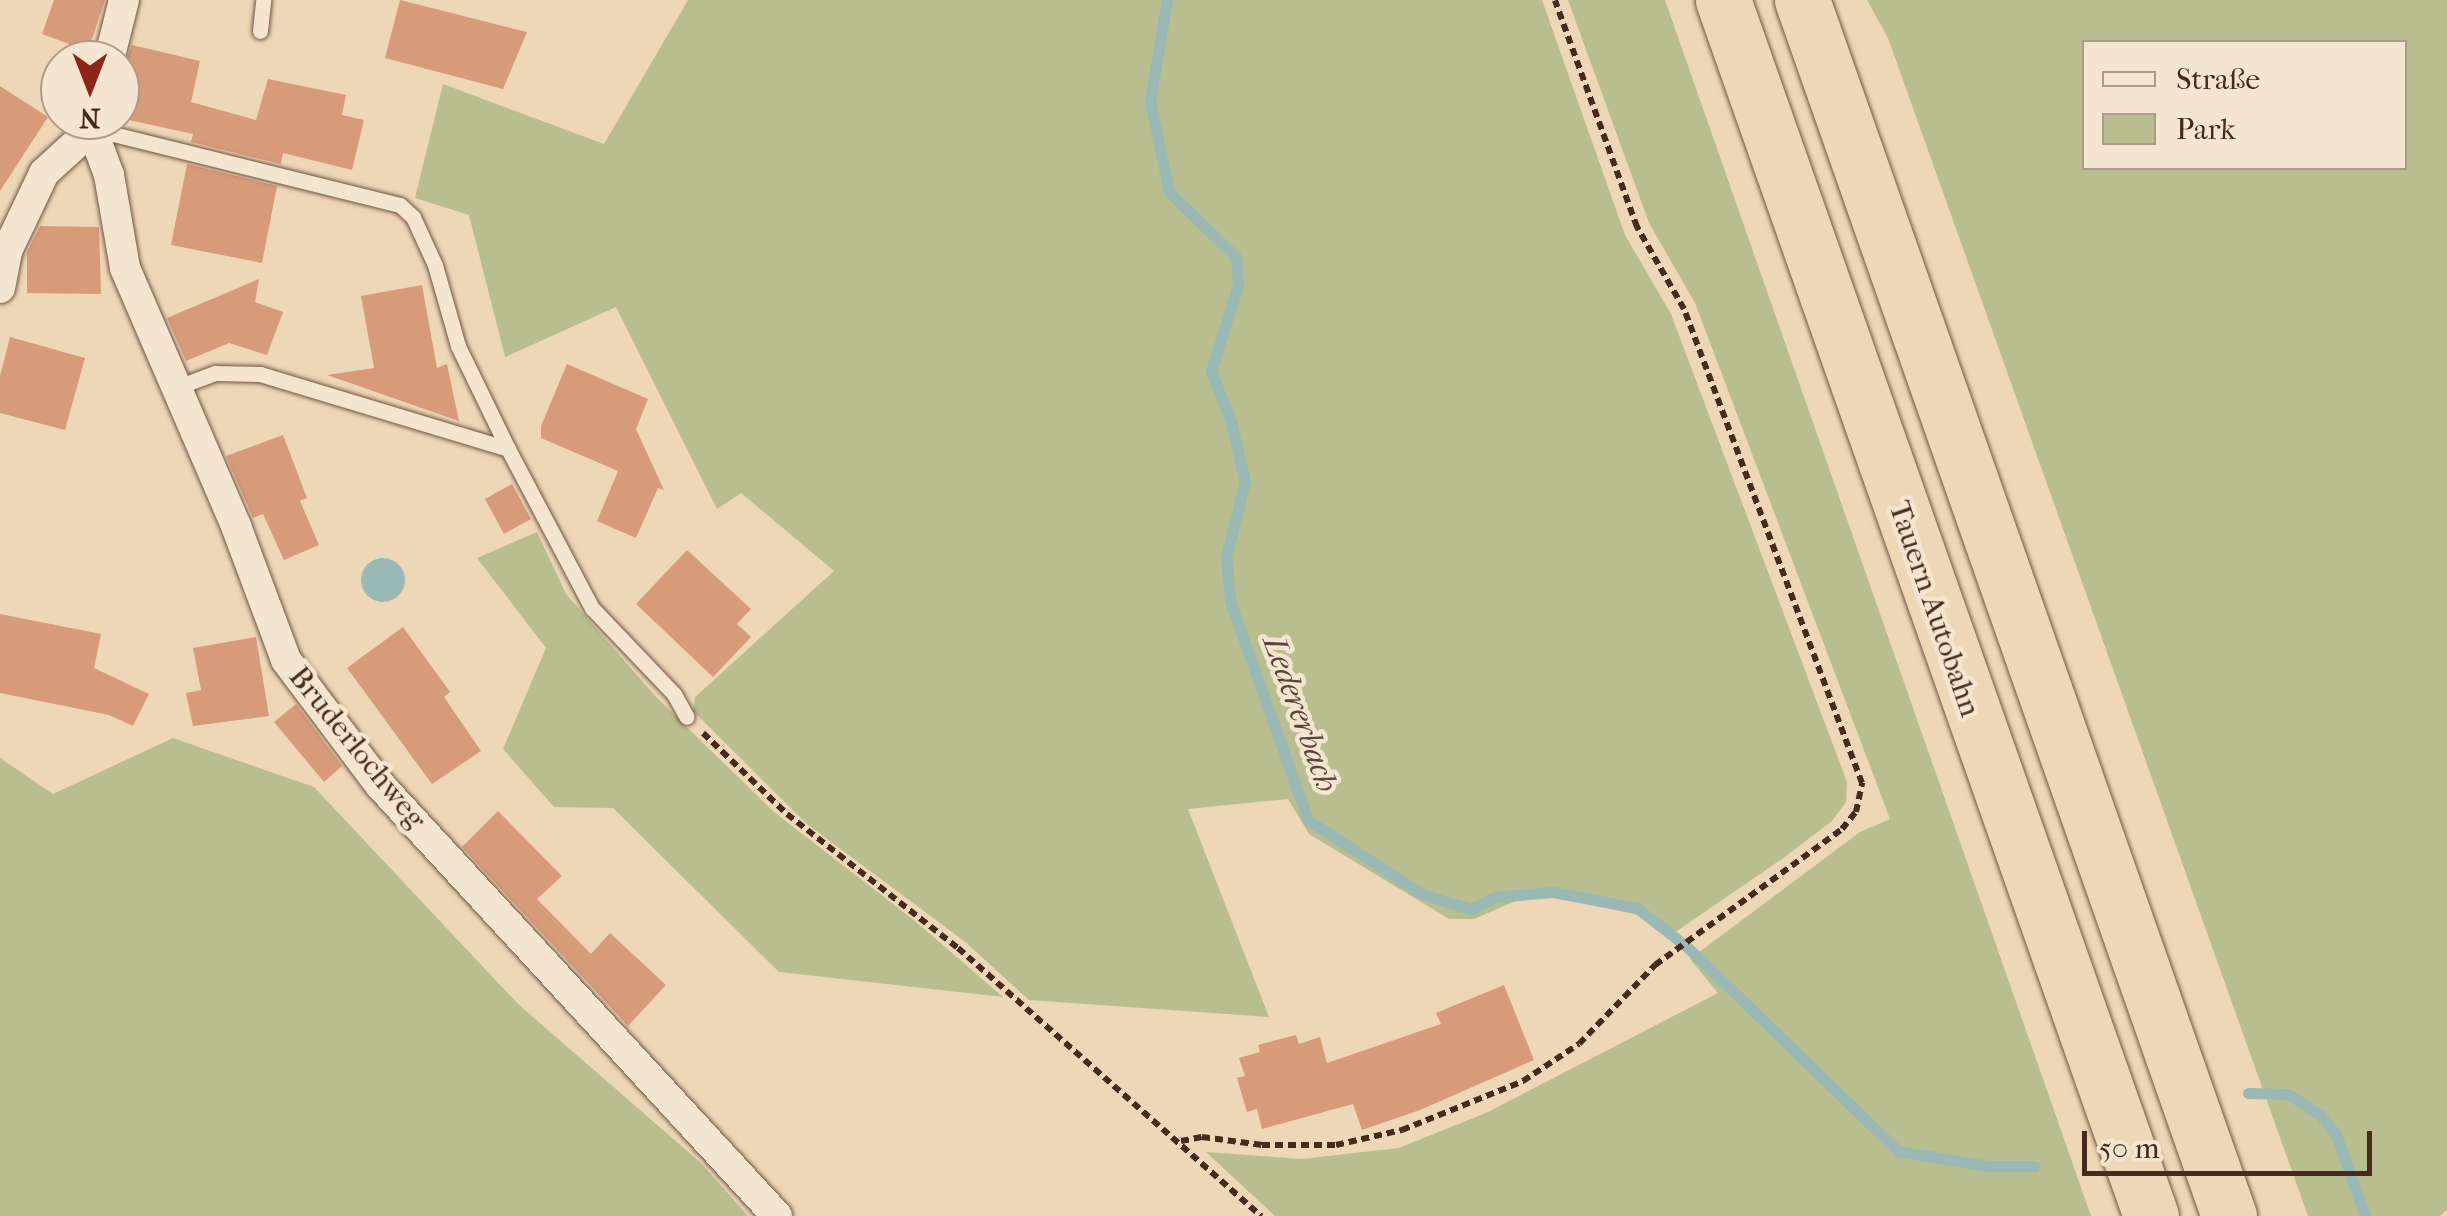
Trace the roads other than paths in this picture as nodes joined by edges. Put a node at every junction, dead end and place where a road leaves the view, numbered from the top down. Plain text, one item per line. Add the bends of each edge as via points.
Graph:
1 (124, 0) edge
2 (263, 0) edge
3 (1722, 0) edge
4 (1802, 0) edge
5 (260, 31) dead end
6 (115, 40) edge
7 (140, 137) edge
8 (77, 140) edge
9 (98, 140) edge
10 (0, 288) edge
11 (175, 388) junction
12 (508, 450) junction
13 (687, 717) road end
14 (777, 1216) edge
15 (2151, 1216) edge
16 (2229, 1216) edge

1 - 6 street
2 - 5 lane
3 - 15 highway, Tauern Autobahn
4 - 16 highway
7 - 12 lane via 400,206 414,217 458,346
8 - 10 street via 44,173 8,250
9 - 11 street, Bruderlochweg via 125,268
11 - 12 lane via 215,373 260,374
11 - 14 street, Bruderlochweg via 286,660 380,786
12 - 13 lane via 592,608 674,694

